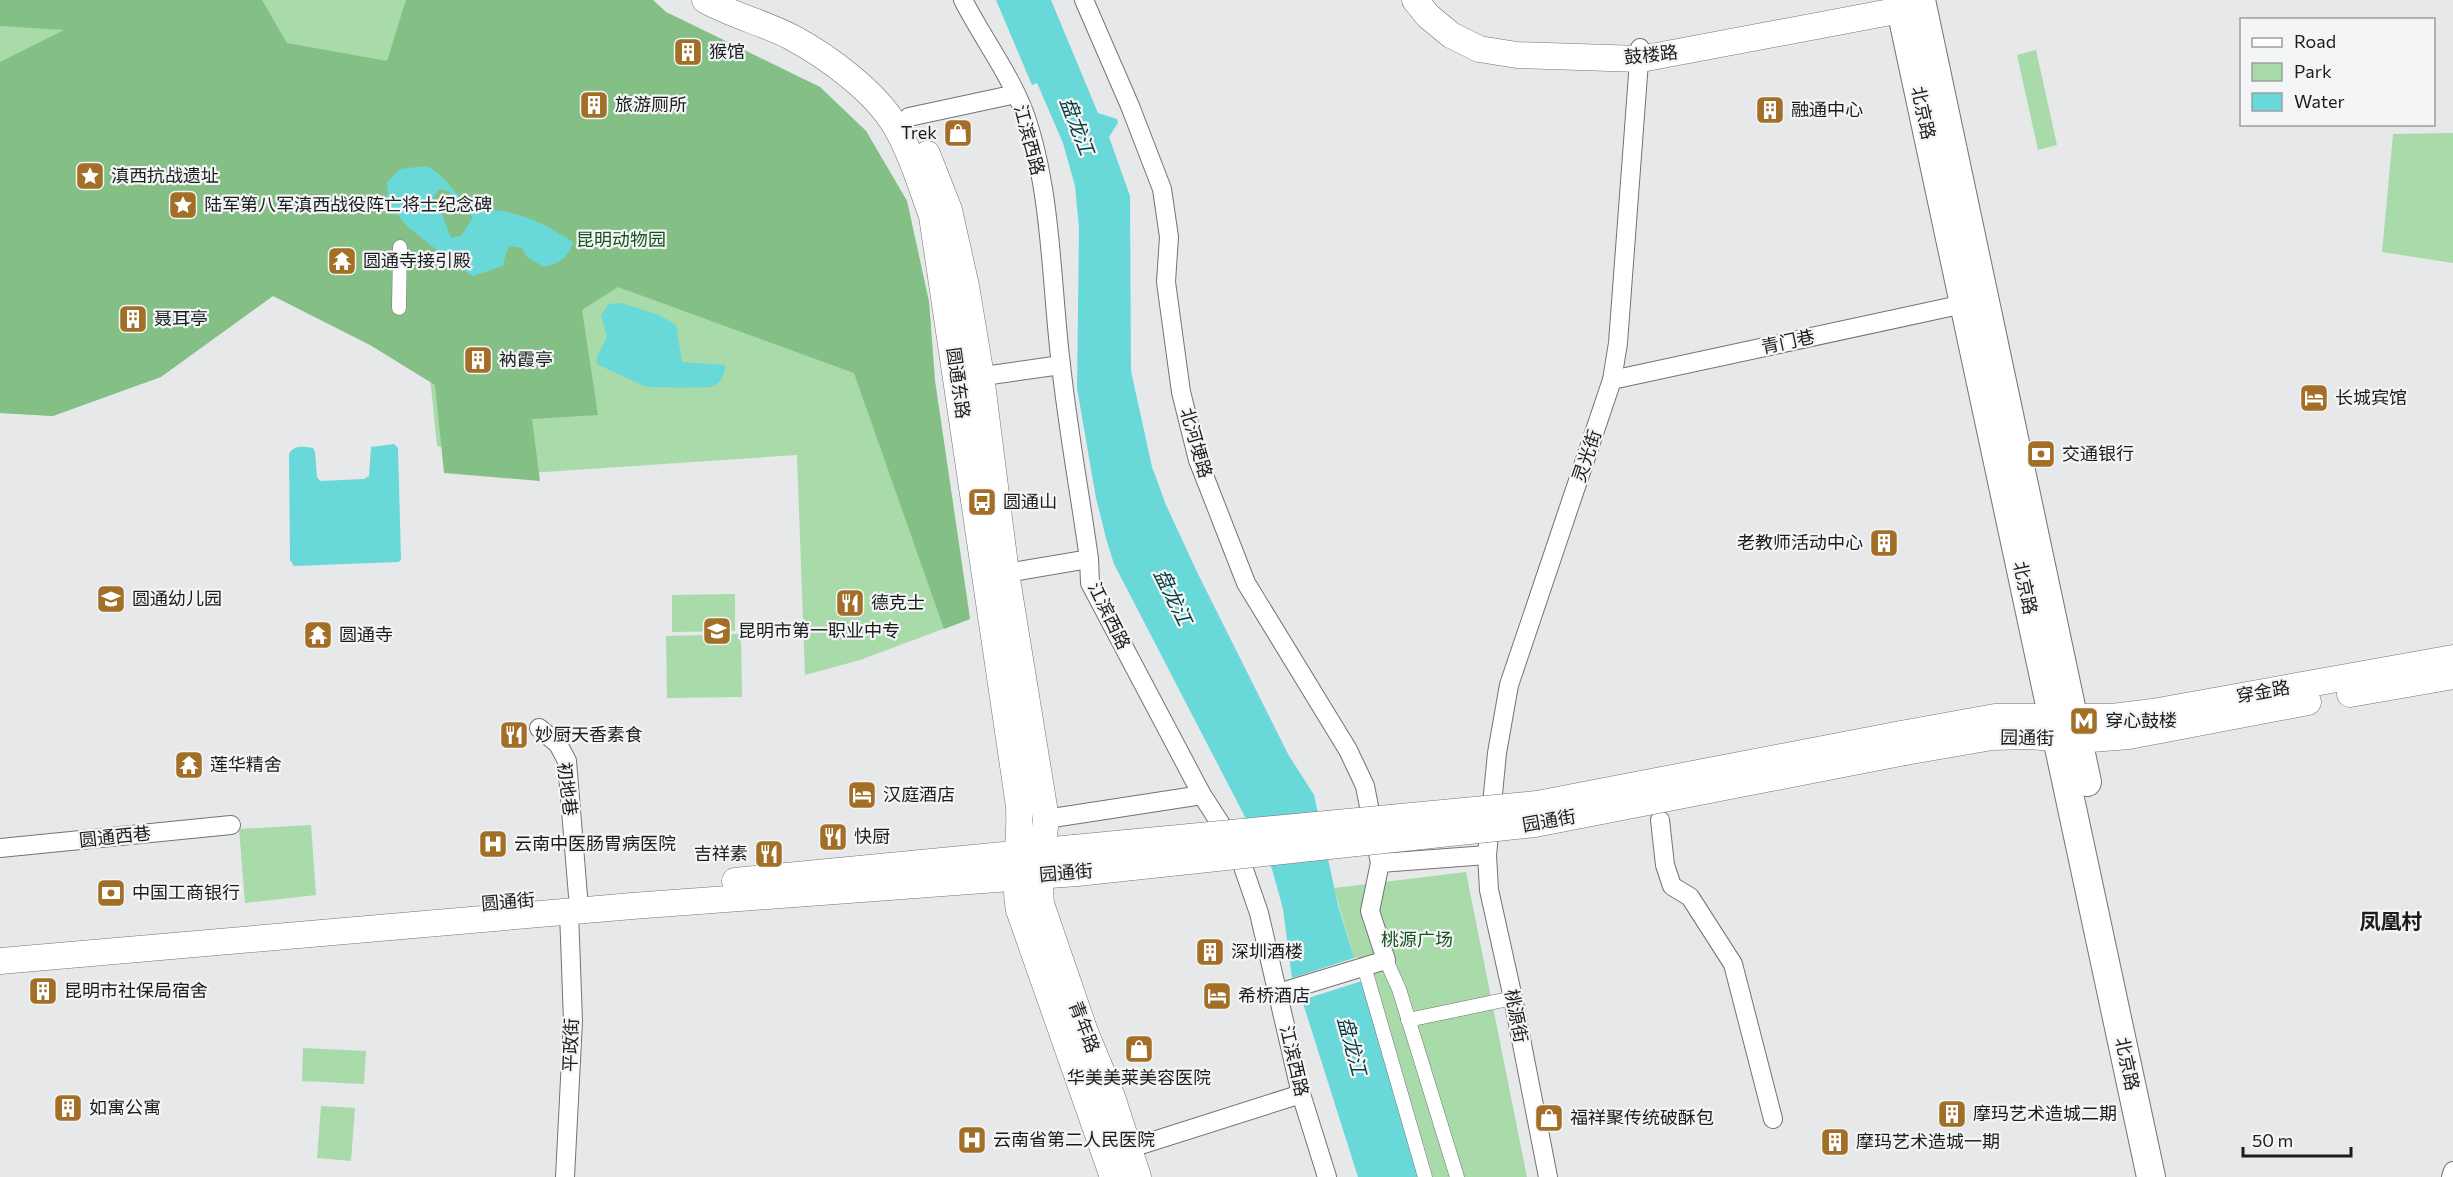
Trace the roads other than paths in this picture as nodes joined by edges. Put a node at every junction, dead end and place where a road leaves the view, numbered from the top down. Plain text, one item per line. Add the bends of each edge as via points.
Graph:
1 (705, 0) edge
2 (745, 0) edge
3 (963, 0) edge
4 (1084, 0) edge
5 (1415, 0) edge
6 (1429, 0) edge
7 (1905, 3) edge
8 (1641, 54) junction
9 (1016, 94) junction
10 (909, 117) junction
11 (400, 248) dead end
12 (1964, 304) junction
13 (399, 308) dead end
14 (1061, 365) junction
15 (969, 378) junction
16 (1612, 380) junction
17 (1089, 559) junction
18 (1006, 573) junction
19 (2453, 658) edge
20 (2453, 676) edge
21 (2065, 727) junction
22 (539, 728) dead end
23 (1202, 795) junction
24 (1046, 819) junction
25 (1660, 820) dead end
26 (231, 825) dead end
27 (0, 848) edge
28 (1487, 855) junction
29 (1380, 863) junction
30 (1028, 864) junction
31 (573, 904) junction
32 (0, 948) edge
33 (1386, 960) junction
34 (0, 961) edge
35 (1363, 967) junction
36 (1285, 991) junction
37 (1513, 998) junction
38 (1408, 1020) junction
39 (1301, 1094) junction
40 (1773, 1119) dead end
41 (1128, 1149) junction
42 (2453, 1171) edge
43 (564, 1177) edge
44 (1113, 1177) edge
45 (1138, 1177) edge
46 (1327, 1177) edge
47 (1425, 1177) edge
48 (1457, 1177) edge
49 (1548, 1177) edge
50 (2151, 1177) edge
51 (2169, 1177) edge
52 (2451, 1177) edge

1 - 15 main road, 圆通东路 via 792,37 828,59 864,89 895,125 932,216
2 - 10 main road, 圆通东路 via 807,25 842,48 876,75
3 - 9 street, 江滨西路
4 - 29 street, 北河埂路 via 1162,189 1169,237 1166,282 1181,392 1198,460 1246,583 1348,750 1365,786
5 - 8 main road, 鼓楼路 via 1450,35 1479,49 1516,55
6 - 8 main road, 鼓楼路 via 1457,26 1482,39
7 - 8 main road, 鼓楼路
7 - 12 main road, 北京路
7 - 21 main road, 北京路
8 - 16 street, 灵光街
9 - 10 street
9 - 14 street, 江滨西路 via 1035,155 1048,225
10 - 15 main road, 圆通东路 via 949,210 966,286
11 - 13 street
12 - 16 street, 青门巷
12 - 21 main road, 北京路
14 - 15 street
14 - 17 street, 江滨西路
15 - 18 main road, 圆通东路
15 - 30 main road, 圆通东路 via 1020,829
16 - 28 street, 灵光街 via 1509,685 1497,753
17 - 18 street
17 - 23 street, 江滨西路 via 1089,583
18 - 24 main road, 圆通东路
19 - 21 main road, 穿金路
20 - 21 main road, 穿金路 via 2129,736
21 - 30 main road, 园通街, bridge via 1992,737 1903,742 1535,824
21 - 50 main road, 北京路
21 - 51 main road, 北京路
22 - 31 street, 初地巷 via 558,744 567,761
23 - 24 street
23 - 36 street, 江滨西路 via 1241,861
24 - 30 main road, 圆通东路
25 - 40 street via 1665,866 1672,886 1690,897 1733,963
26 - 27 street, 圆通西巷
28 - 29 street
28 - 37 street, 桃源街 via 1489,890
29 - 33 street via 1370,911
30 - 31 main road, 圆通街
30 - 41 main road, 青年路
30 - 44 main road, 青年路 via 1019,910
31 - 32 main road, 圆通街
31 - 34 main road, 圆通街
31 - 43 street, 平政街 via 573,1022
33 - 35 street
33 - 38 street
35 - 36 street
35 - 47 street
36 - 39 street, 江滨西路
37 - 38 street
37 - 49 street, 桃源街
38 - 48 street
39 - 41 street
39 - 46 street, 江滨西路
41 - 45 main road, 青年路
42 - 52 street

